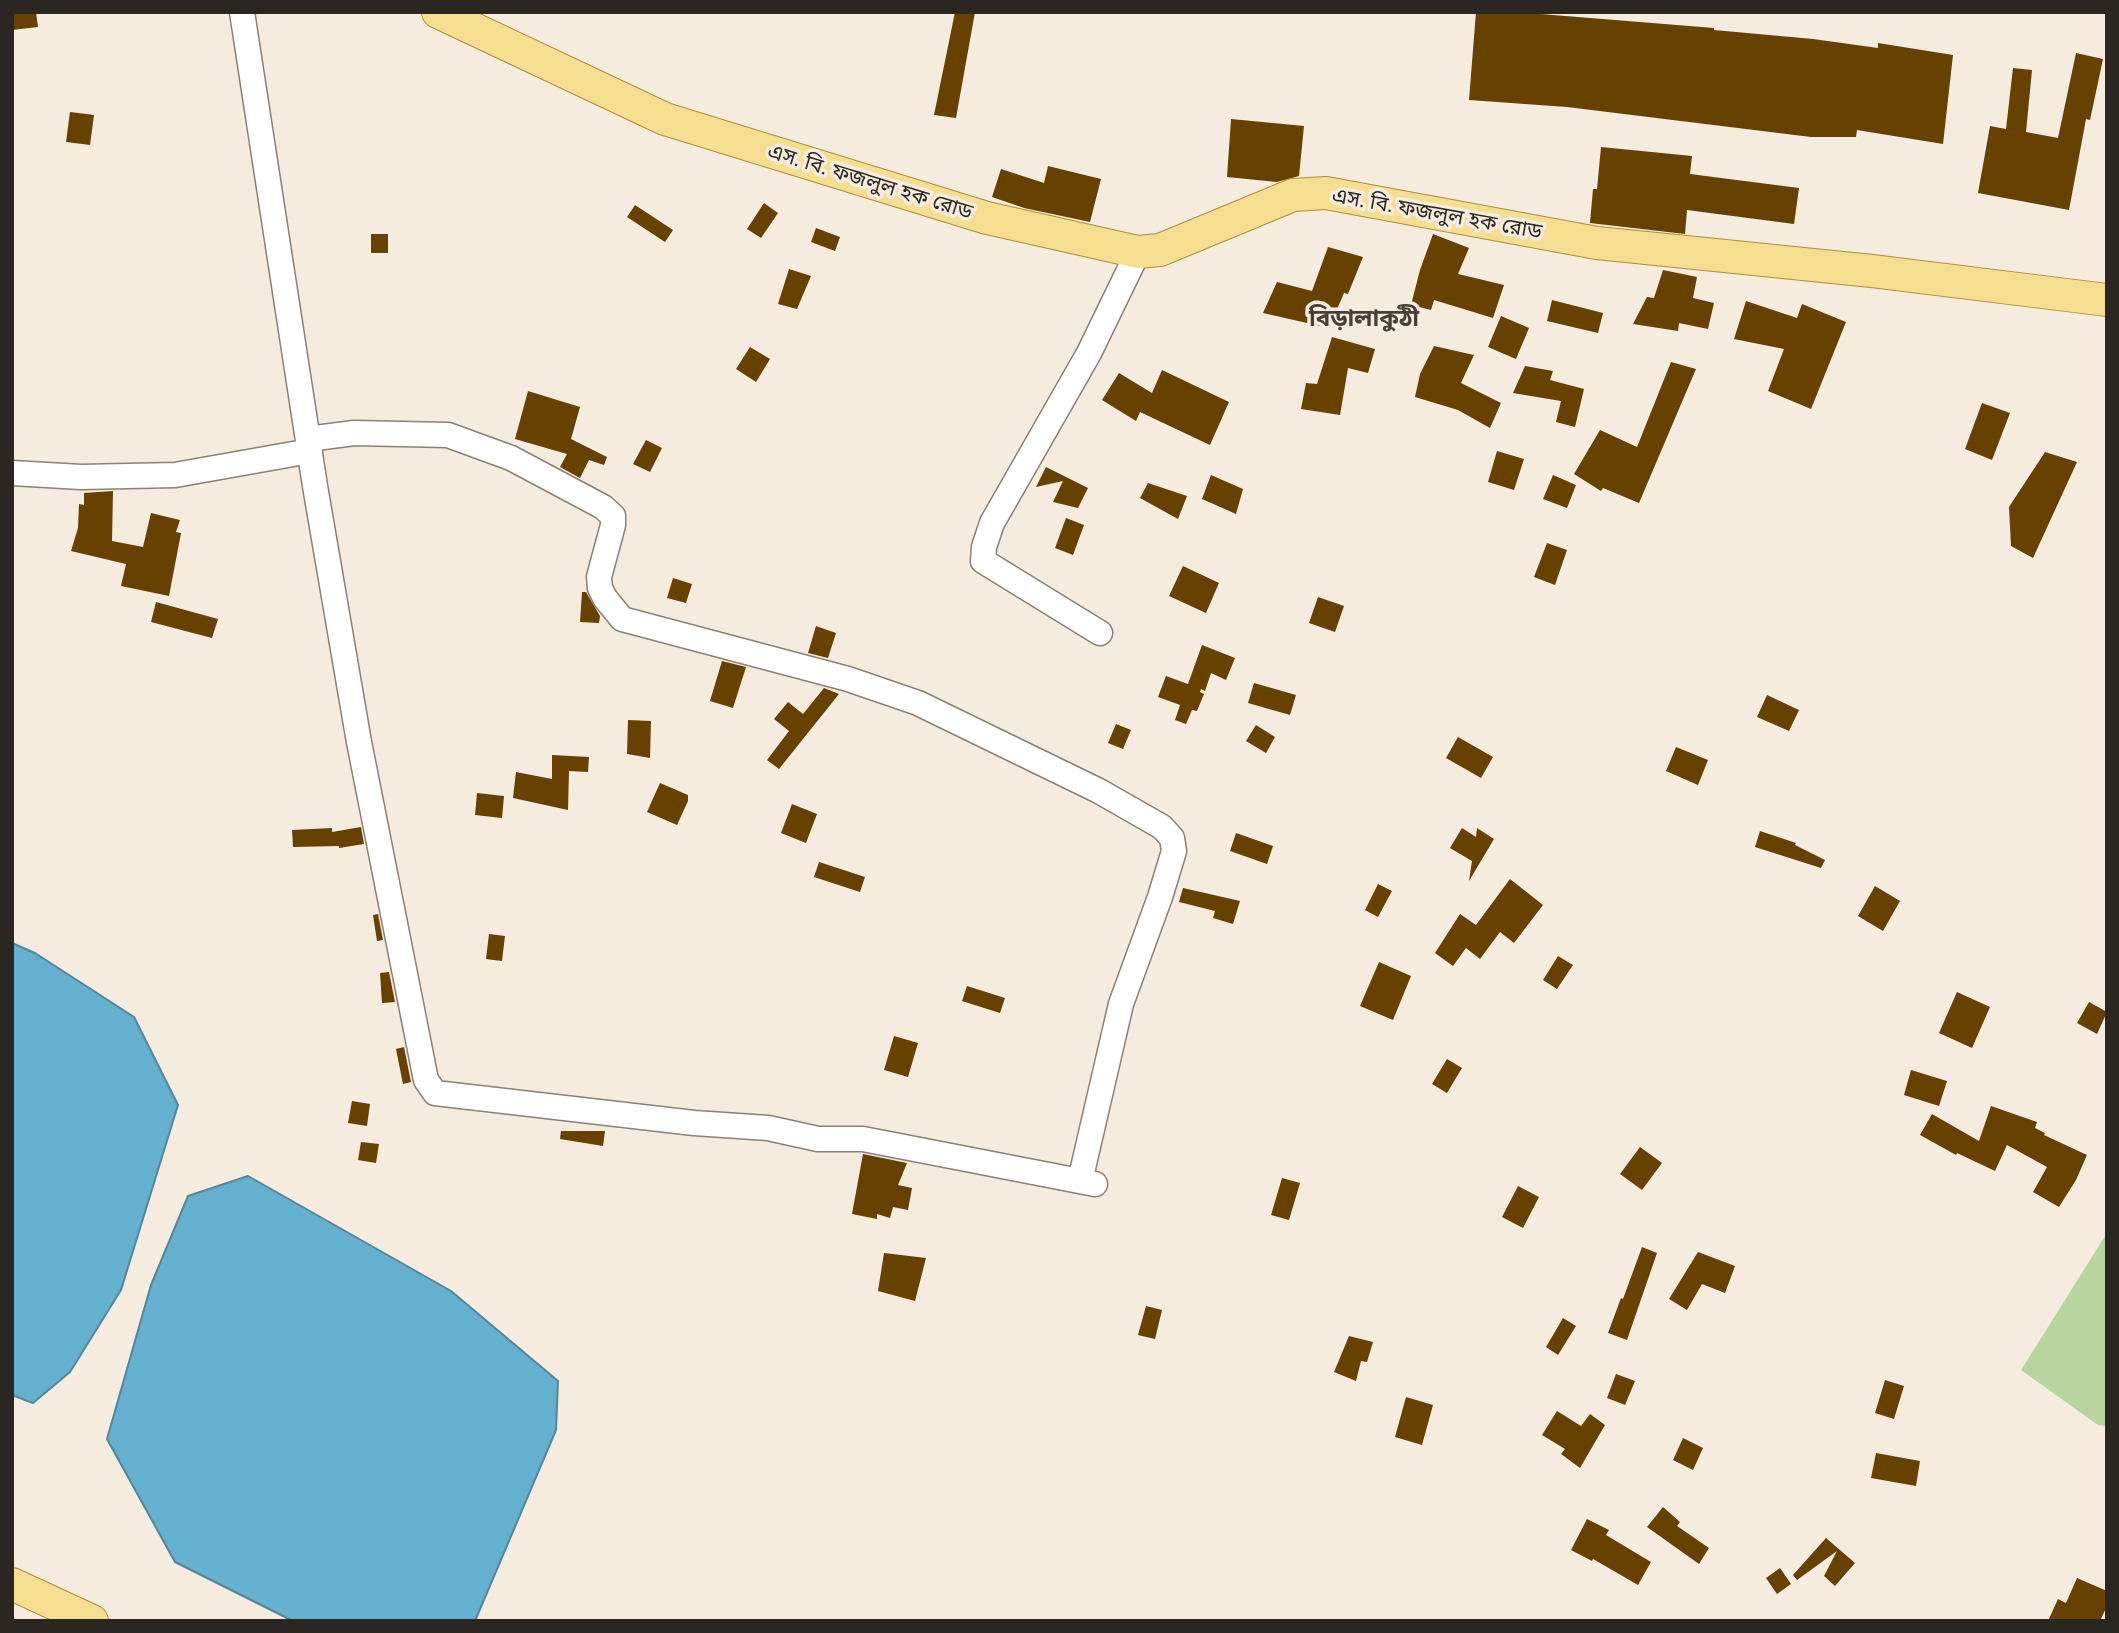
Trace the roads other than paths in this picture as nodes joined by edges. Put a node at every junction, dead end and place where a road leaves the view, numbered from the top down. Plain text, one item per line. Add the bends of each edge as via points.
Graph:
1 (242, 12) edge
2 (438, 12) edge
3 (1138, 252) junction
4 (2107, 300) edge
5 (309, 445) junction
6 (12, 473) edge
7 (1100, 633) dead end
8 (12, 1584) edge
9 (92, 1621) edge

1 - 5 street
2 - 3 main road, এস. বি. ফজলুল হক রোড via 666,118 987,218
3 - 4 main road, এস. বি. ফজলুল হক রোড via 1160,250 1293,195 1326,193 1597,243
3 - 7 street via 1089,353 992,523 984,547 983,561
5 - 5 street via 354,433 448,435 511,458 613,516 599,577 605,598 622,618 848,678 918,703 1099,791 1162,827 1172,838 1174,851 1121,1004 1088,1183 863,1139 818,1139 768,1128 435,1093 426,1080 367,782
5 - 6 street via 174,475
8 - 9 main road

